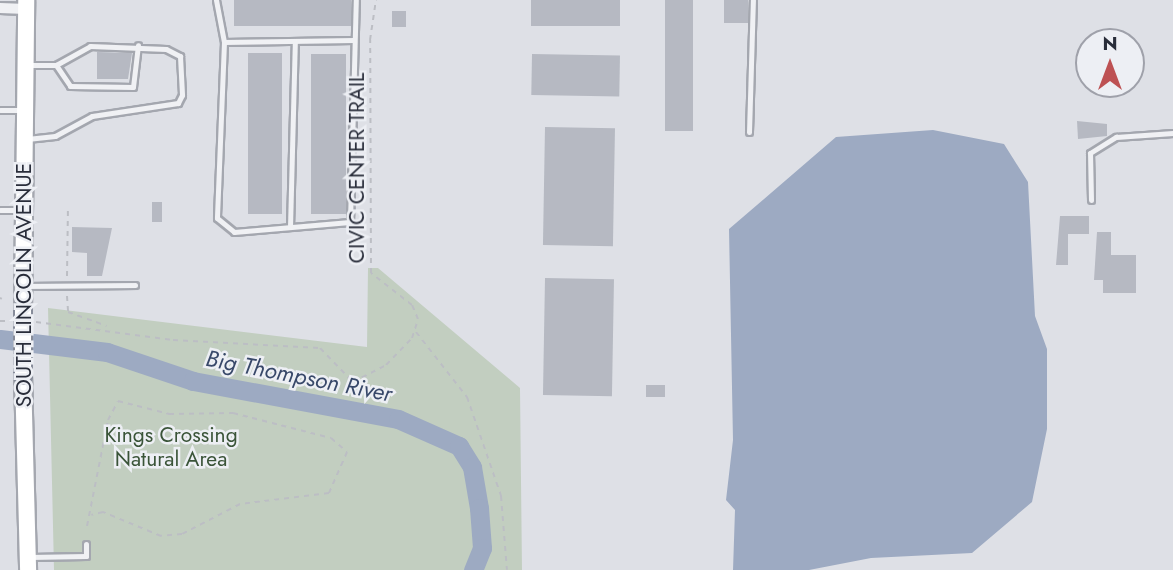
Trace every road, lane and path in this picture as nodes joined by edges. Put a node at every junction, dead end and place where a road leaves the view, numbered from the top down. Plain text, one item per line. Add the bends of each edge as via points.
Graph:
1 (216, 0) edge
2 (356, 0) edge
3 (376, 0) edge
4 (753, 0) edge
5 (26, 4) edge
6 (0, 9) edge
7 (354, 40) junction
8 (295, 41) junction
9 (223, 42) junction
10 (138, 45) junction
11 (25, 65) junction
12 (56, 65) junction
13 (0, 110) edge
14 (24, 110) junction
15 (749, 132) dead end
16 (1173, 133) edge
17 (24, 139) junction
18 (1091, 200) dead end
19 (68, 207) dead end
20 (0, 210) edge
21 (25, 210) junction
22 (290, 227) junction
23 (135, 285) dead end
24 (24, 286) junction
25 (67, 288) junction
26 (51, 322) dead end
27 (107, 328) junction
28 (416, 331) junction
29 (92, 515) junction
30 (87, 526) dead end
31 (86, 544) dead end
32 (27, 564) edge
33 (507, 570) edge

1 - 9 lane
2 - 7 lane
3 - 28 path, CIVIC CENTER TRAIL via 370,40 371,273 412,305
4 - 15 lane
5 - 6 street
5 - 11 highway, SOUTH LINCOLN AVENUE
7 - 8 lane
7 - 22 lane via 350,222
8 - 9 lane
8 - 22 lane
9 - 22 lane via 217,219 233,232
10 - 12 lane via 90,46
10 - 12 lane via 133,87 69,86
10 - 17 lane via 180,56 178,103 92,116 55,136
11 - 12 lane
11 - 14 highway, SOUTH LINCOLN AVENUE
13 - 14 lane
14 - 17 highway, SOUTH LINCOLN AVENUE
16 - 18 lane via 1116,138 1090,153
17 - 21 highway, SOUTH LINCOLN AVENUE
19 - 25 path
20 - 21 lane
21 - 24 highway, SOUTH LINCOLN AVENUE
23 - 25 lane
24 - 25 lane
24 - 32 highway, SOUTH LINCOLN AVENUE, bridge
25 - 27 path via 68,312 99,319
26 - 27 path
27 - 28 path via 173,340 320,348 348,380 358,382 386,365
28 - 33 path via 467,397 501,496
29 - 29 path via 108,419 118,401 169,414 233,412 291,433 331,438 347,452 328,493 240,504 182,534 161,536 103,512
29 - 30 path
31 - 32 lane via 86,556

